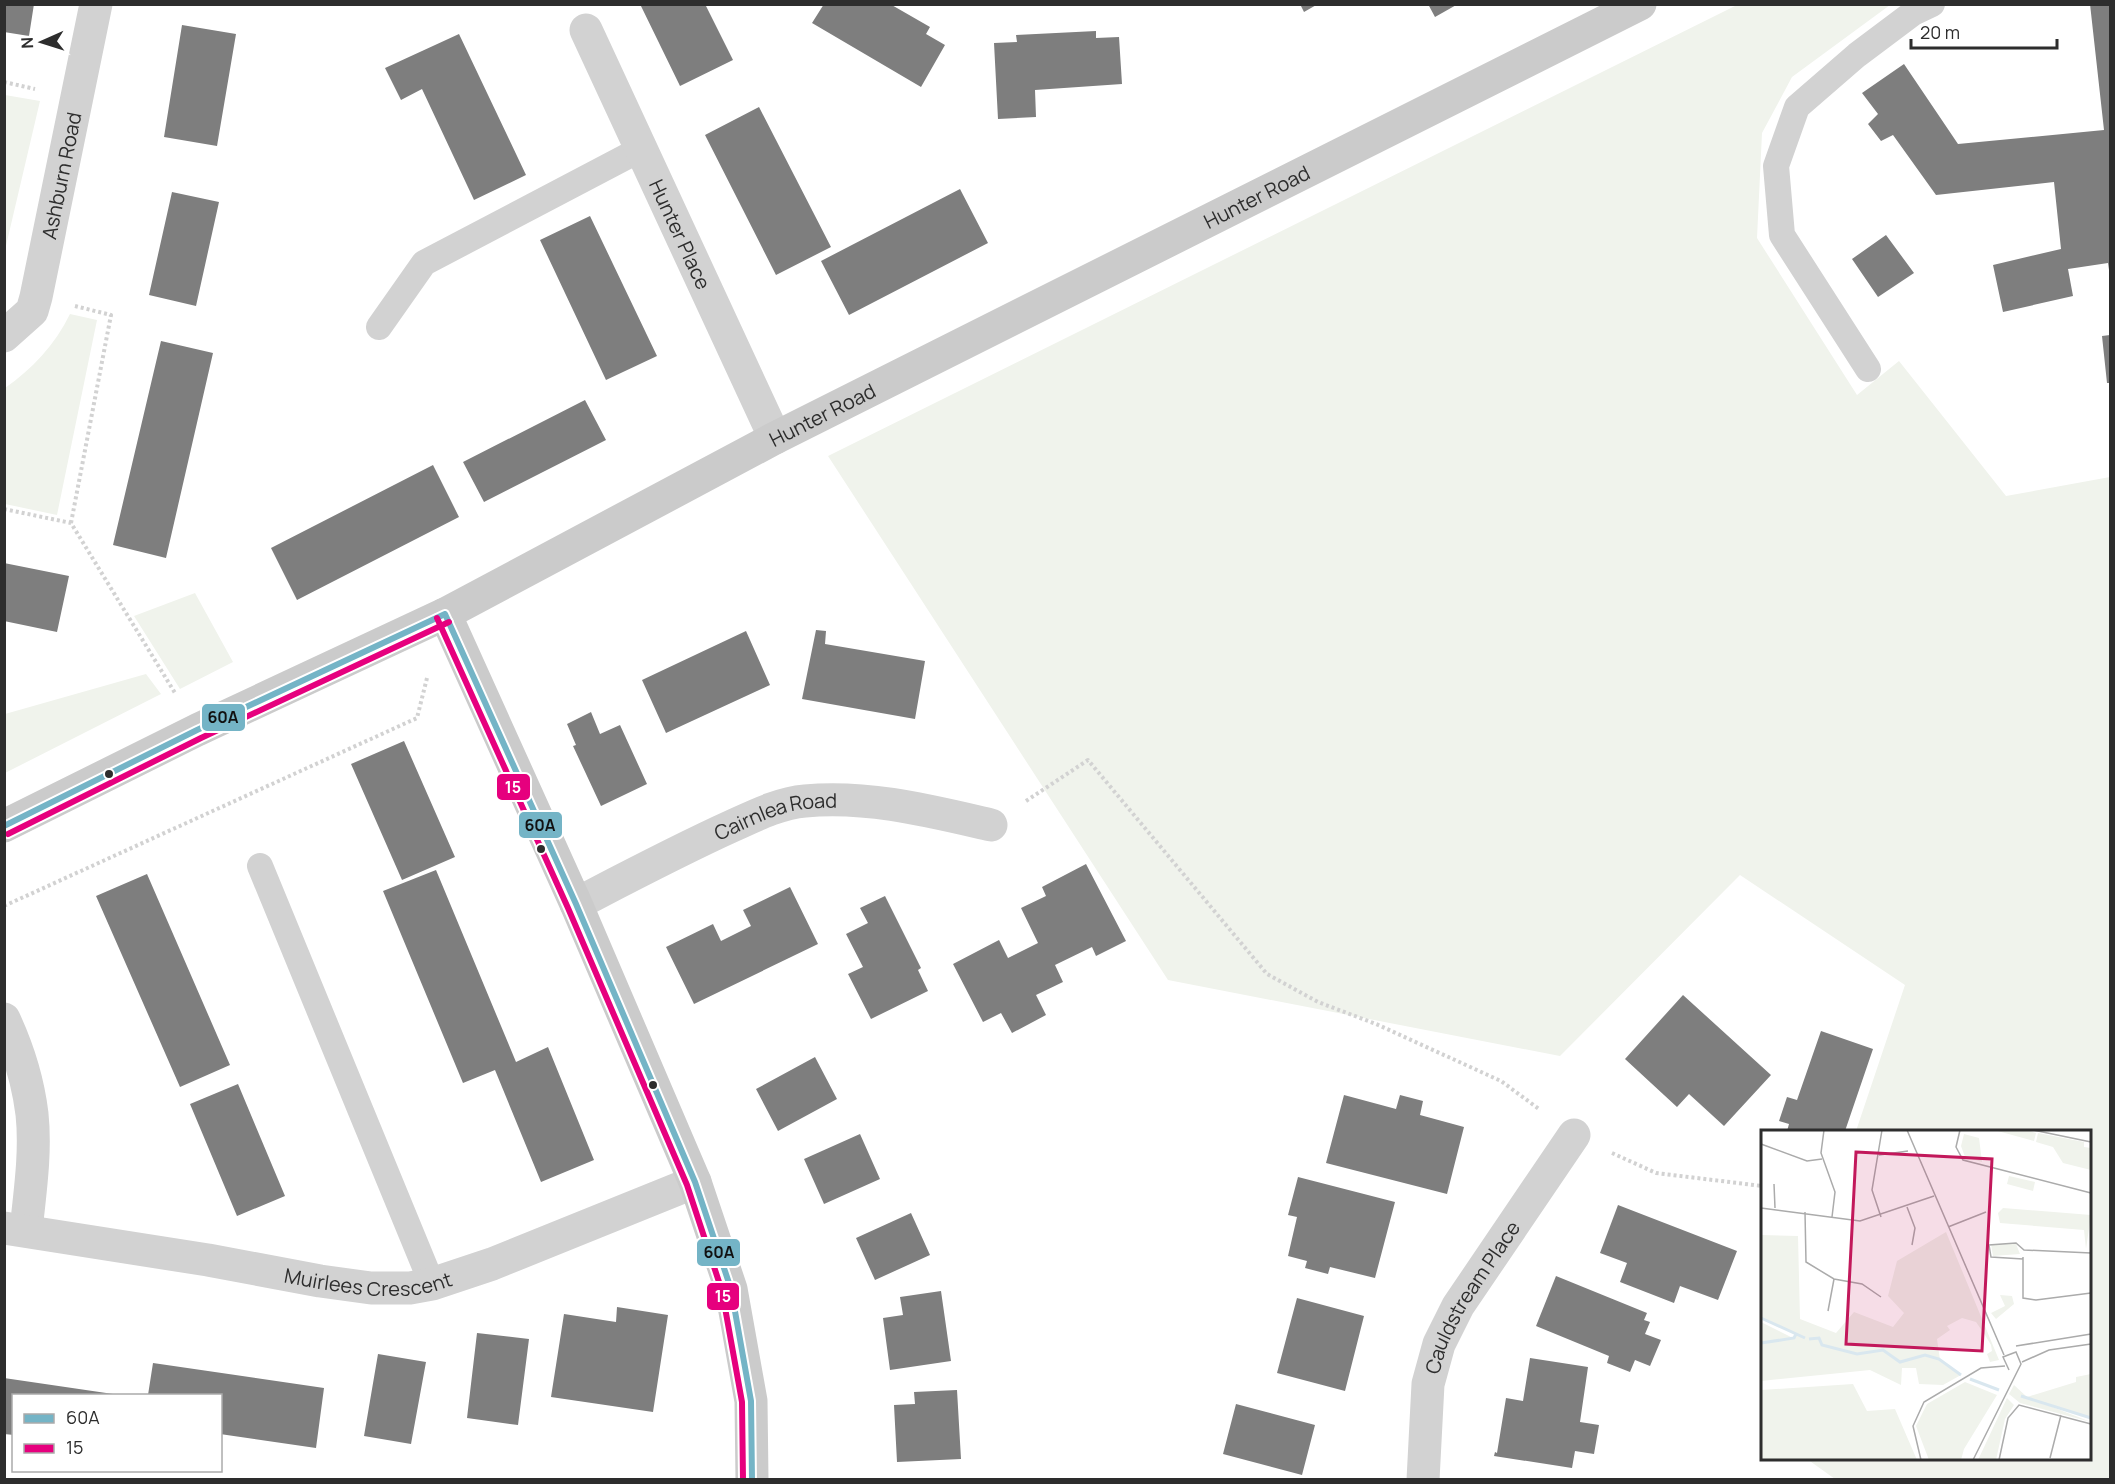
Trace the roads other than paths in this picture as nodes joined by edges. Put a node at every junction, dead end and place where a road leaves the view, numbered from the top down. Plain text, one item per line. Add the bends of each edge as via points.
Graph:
1 (96, 4) edge
2 (1640, 4) edge
3 (1932, 4) edge
4 (586, 30) dead end
5 (641, 149) junction
6 (380, 327) dead end
7 (4, 336) edge
8 (1868, 369) dead end
9 (775, 438) junction
10 (445, 614) junction
11 (991, 825) road end
12 (4, 826) edge
13 (260, 866) dead end
14 (576, 904) junction
15 (4, 1019) edge
16 (1574, 1135) road end
17 (695, 1182) junction
18 (15, 1229) edge
19 (432, 1284) junction
20 (752, 1479) edge
21 (1423, 1479) edge

1 - 7 street, Ashburn Road via 36,297 32,311
2 - 9 street, Hunter Road
3 - 8 lane via 1913,13 1857,55 1797,107 1776,166 1782,235
4 - 5 street, Hunter Place
5 - 6 lane via 424,263
5 - 9 street, Hunter Place
9 - 10 street, Hunter Road
10 - 12 street, Hunter Road
10 - 14 street
11 - 14 street, Cairnlea Road via 903,805 803,801 761,813 709,836
13 - 19 lane
14 - 17 street
15 - 18 street, Muirlees Crescent via 22,1066 32,1114 33,1164
16 - 21 street, Cauldstream Place via 1458,1306 1439,1344 1428,1384
17 - 19 street, Muirlees Crescent via 492,1264
17 - 20 street via 731,1289 751,1401
18 - 19 street, Muirlees Crescent via 371,1288

